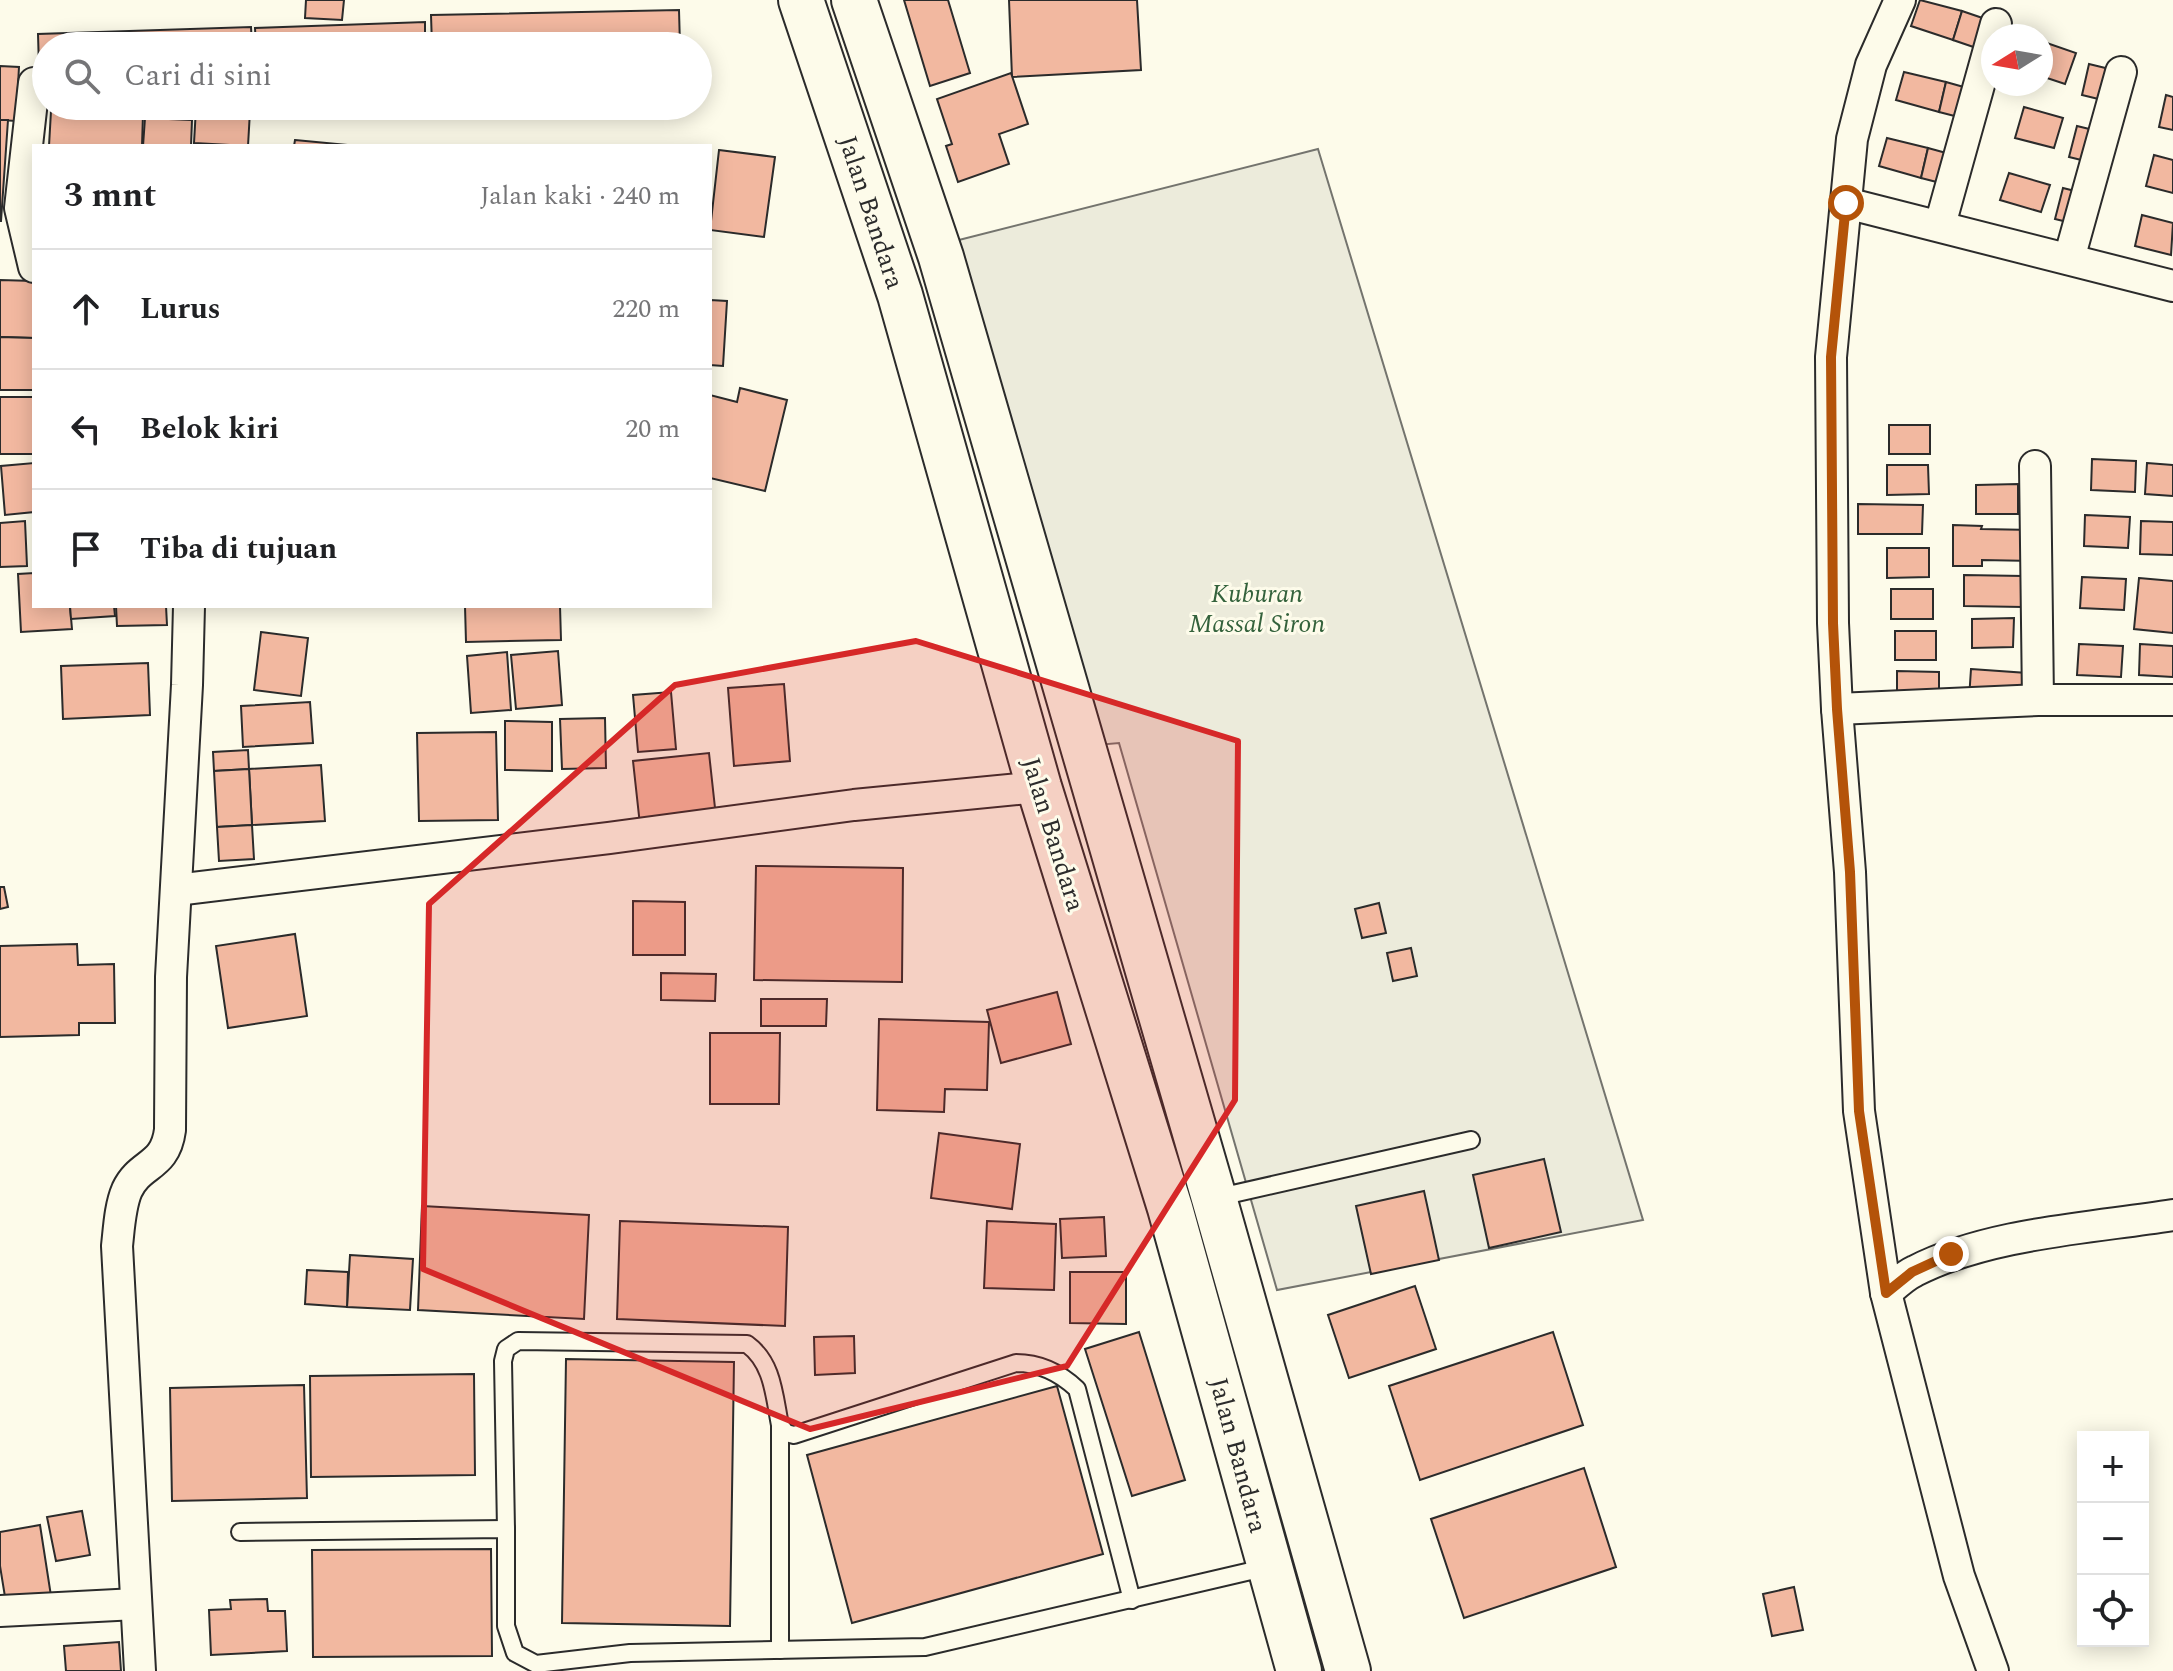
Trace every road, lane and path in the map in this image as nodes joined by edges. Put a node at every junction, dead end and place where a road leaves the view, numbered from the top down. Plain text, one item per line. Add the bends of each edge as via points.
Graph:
1 (801, 0) edge
2 (854, 0) edge
3 (1900, 0) edge
4 (2121, 72) dead end
5 (1981, 78) edge
6 (32, 101) edge
7 (1846, 203) junction
8 (1940, 225) junction
9 (32, 259) edge
10 (2069, 259) junction
11 (2173, 286) edge
12 (2035, 466) dead end
13 (189, 608) edge
14 (2038, 700) junction
15 (2173, 700) edge
16 (1837, 709) junction
17 (1039, 787) junction
18 (176, 890) junction
19 (1471, 1140) dead end
20 (1192, 1203) junction
21 (2173, 1215) edge
22 (1886, 1293) junction
23 (780, 1425) junction
24 (506, 1529) junction
25 (240, 1532) dead end
26 (1270, 1567) junction
27 (1132, 1600) junction
28 (136, 1604) junction
29 (0, 1611) edge
30 (780, 1650) junction
31 (140, 1671) edge
32 (1299, 1671) edge
33 (1348, 1671) edge
34 (1993, 1671) edge

1 - 17 highway, Jalan Bandara via 900,295
2 - 20 highway, Jalan Bandara via 941,257
3 - 7 street via 1871,65 1852,139
4 - 10 street
5 - 8 street
6 - 9 street via 20,208
7 - 8 street
7 - 16 street via 1831,357
8 - 10 street
10 - 11 street
12 - 14 street
13 - 18 street
14 - 15 street
14 - 16 street
16 - 22 street via 1850,872 1859,1111
17 - 18 street via 854,805
17 - 20 highway, Jalan Bandara
18 - 28 street via 168,1146 126,1191 117,1246
19 - 20 lane
20 - 26 highway, Jalan Bandara
20 - 33 highway, Jalan Bandara
21 - 22 street via 2000,1241 1951,1254 1912,1272
22 - 34 street via 1959,1576
23 - 24 lane via 768,1366 747,1344 518,1341 506,1349 503,1361
23 - 27 lane via 794,1435 1016,1363 1062,1375 1077,1389
23 - 30 lane
24 - 25 lane
24 - 30 lane via 506,1626 515,1653 536,1664 630,1653
26 - 27 lane
26 - 32 highway, Jalan Bandara
27 - 30 lane via 925,1647
28 - 29 street
28 - 31 street

